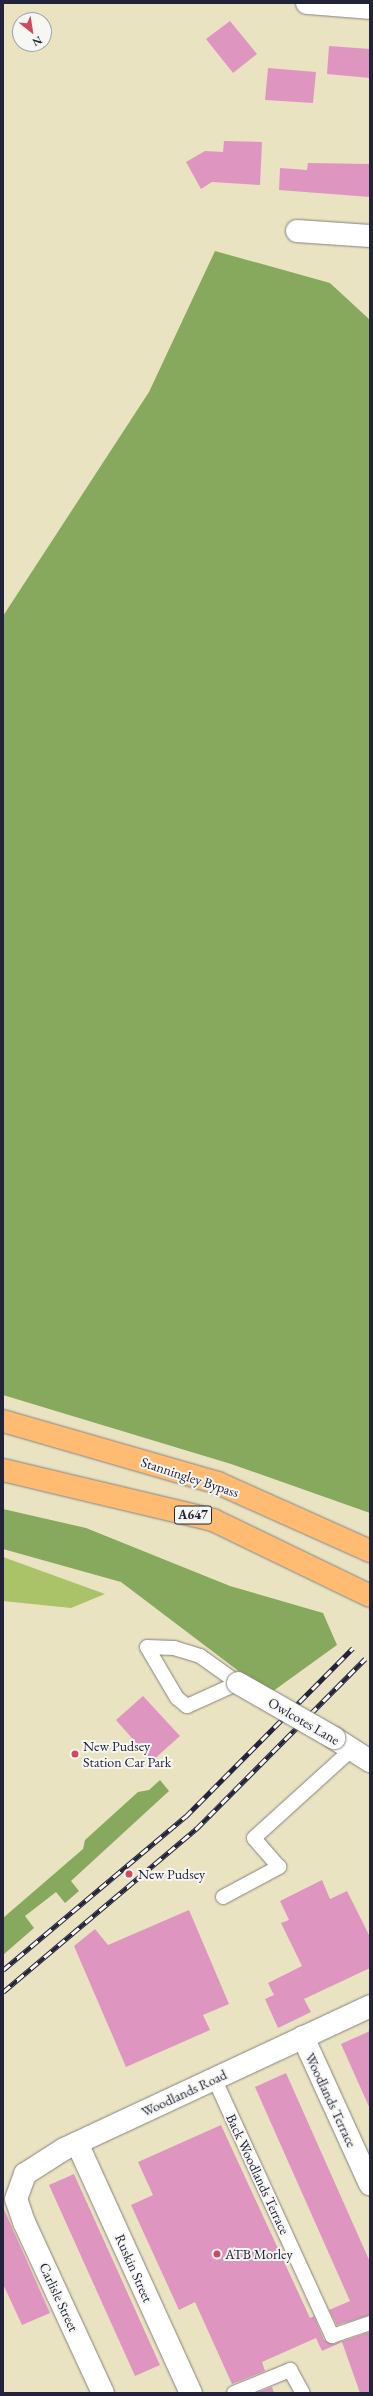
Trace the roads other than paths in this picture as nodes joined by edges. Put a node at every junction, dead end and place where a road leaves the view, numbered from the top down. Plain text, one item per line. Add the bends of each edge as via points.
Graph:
1 (307, 3) edge
2 (370, 8) edge
3 (297, 231) dead end
4 (370, 236) edge
5 (3, 1421) edge
6 (3, 1470) edge
7 (370, 1551) edge
8 (370, 1596) edge
9 (238, 1683) junction
10 (361, 1755) edge
11 (223, 1897) dead end
12 (370, 2006) edge
13 (303, 2037) junction
14 (214, 2078) junction
15 (77, 2143) junction
16 (370, 2184) edge
17 (16, 2199) joint
18 (370, 2323) edge
19 (103, 2393) edge
20 (191, 2393) edge
21 (234, 2393) edge
22 (303, 2393) edge

1 - 2 street
3 - 4 street
5 - 7 highway, Stanningley Bypass via 218,1483
6 - 8 highway, A647 via 213,1520
9 - 9 lane via 200,1656 174,1648 147,1647 177,1698 187,1706
9 - 10 street, Owlcotes Lane, bridge
10 - 11 lane via 254,1838 279,1867
12 - 13 street, Woodlands Road
13 - 14 street, Woodlands Road
13 - 16 street, Woodlands Terrace
14 - 15 street, Woodlands Road
14 - 18 lane, Back Woodlands Terrace via 332,2336
15 - 17 street, Woodlands Road via 25,2174
15 - 20 street, Ruskin Street
17 - 19 street, Carlisle Street via 24,2222
21 - 22 lane via 290,2370

